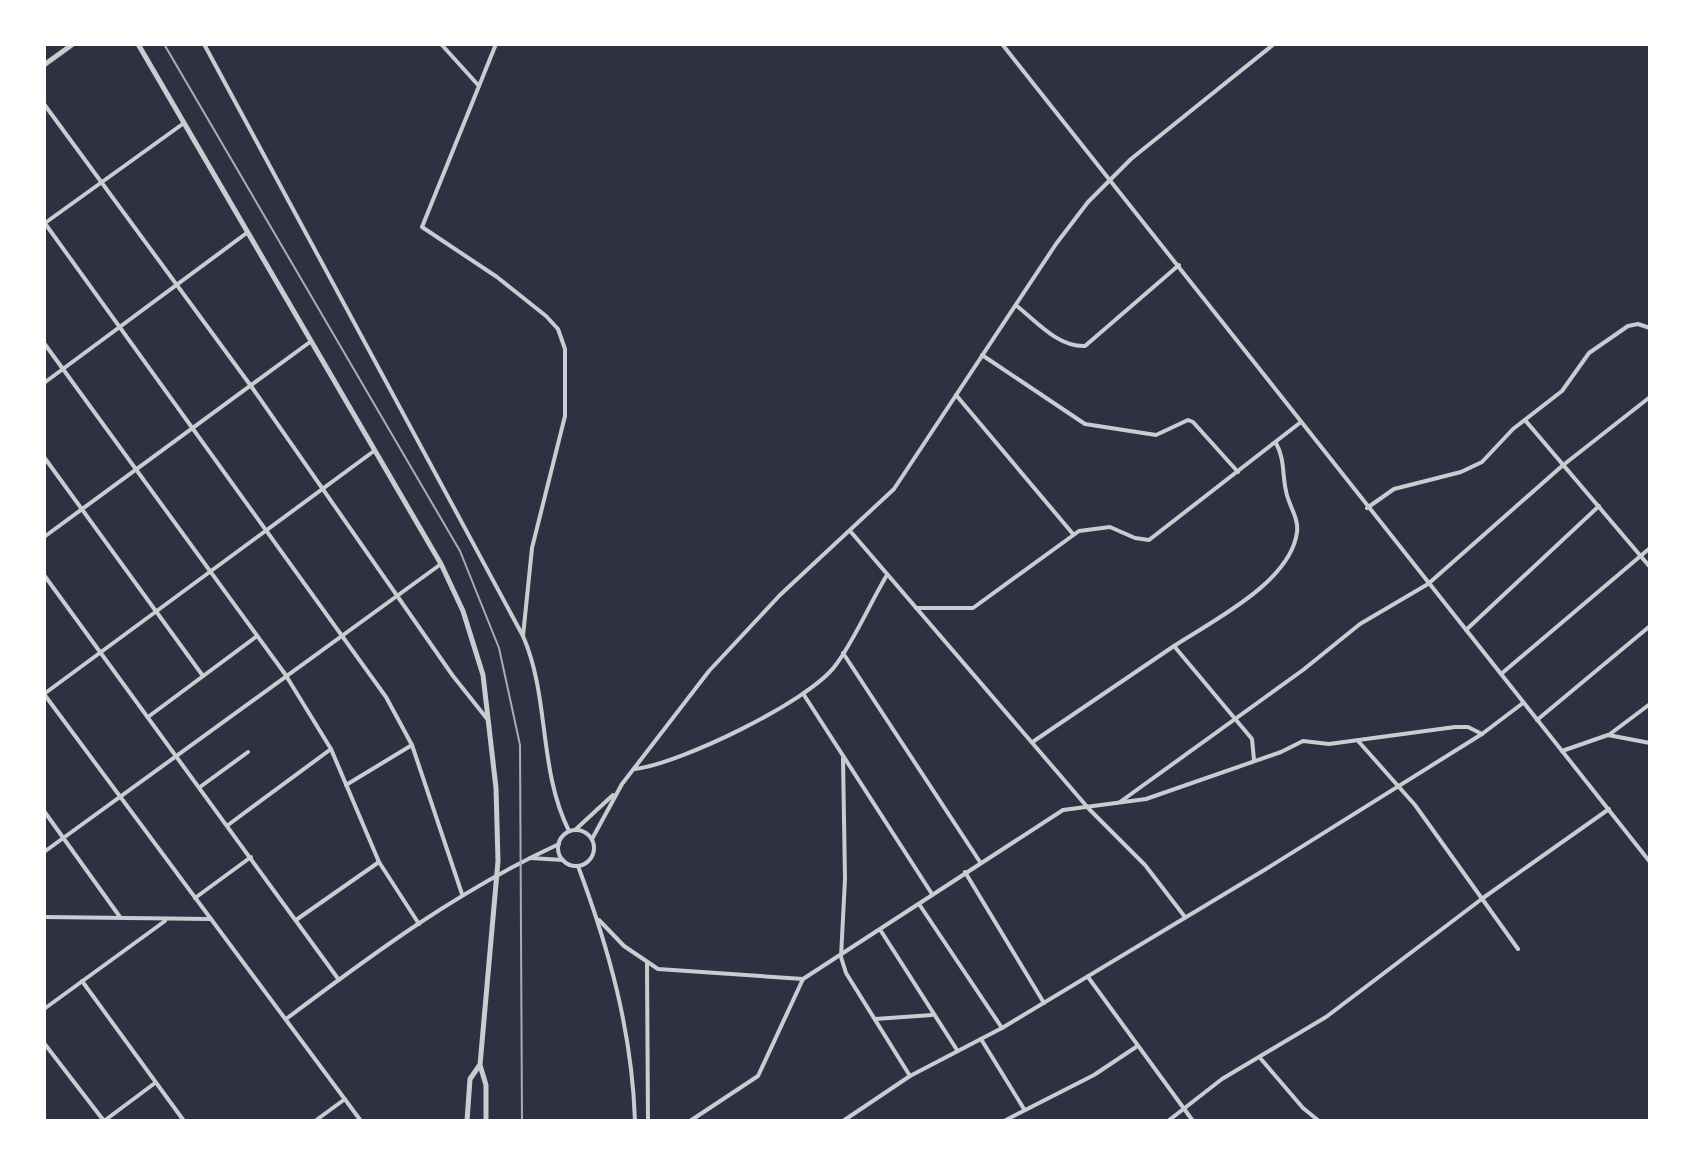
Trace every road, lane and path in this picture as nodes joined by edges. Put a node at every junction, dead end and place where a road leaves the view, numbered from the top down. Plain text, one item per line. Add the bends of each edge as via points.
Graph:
1 (73, 44) edge
2 (138, 44) edge
3 (204, 44) edge
4 (441, 44) edge
5 (496, 44) edge
6 (1002, 44) edge
7 (1274, 44) edge
8 (44, 65) edge
9 (479, 86) junction
10 (44, 104) edge
11 (186, 122) junction
12 (1108, 179) junction
13 (101, 183) junction
14 (44, 223) edge
15 (248, 232) junction
16 (1180, 264) junction
17 (176, 285) junction
18 (1017, 306) junction
19 (120, 326) junction
20 (1650, 328) edge
21 (310, 342) junction
22 (44, 343) edge
23 (982, 355) junction
24 (63, 368) junction
25 (44, 383) edge
26 (251, 386) junction
27 (956, 395) junction
28 (1650, 397) edge
29 (1525, 420) junction
30 (1301, 422) junction
31 (194, 427) junction
32 (1276, 442) junction
33 (374, 451) junction
34 (44, 457) edge
35 (1562, 466) junction
36 (137, 468) junction
37 (1238, 472) junction
38 (323, 489) junction
39 (1599, 506) junction
40 (1367, 508) junction
41 (81, 509) junction
42 (267, 529) junction
43 (851, 531) junction
44 (1073, 534) junction
45 (44, 537) edge
46 (1650, 548) edge
47 (1639, 557) junction
48 (441, 564) junction
49 (1650, 567) edge
50 (211, 572) junction
51 (44, 575) edge
52 (887, 575) junction
53 (1428, 584) junction
54 (398, 594) junction
55 (916, 608) junction
56 (154, 611) junction
57 (1650, 626) edge
58 (1466, 630) junction
59 (344, 634) junction
60 (257, 636) junction
61 (523, 636) junction
62 (1174, 646) junction
63 (101, 652) junction
64 (843, 653) junction
65 (285, 674) junction
66 (1501, 674) junction
67 (203, 676) junction
68 (44, 694) edge
69 (804, 695) junction
70 (1523, 703) junction
71 (1650, 704) edge
72 (148, 717) junction
73 (1233, 720) junction
74 (1537, 720) junction
75 (490, 722) junction
76 (1482, 734) junction
77 (1608, 735) junction
78 (1034, 741) junction
79 (1358, 741) junction
80 (1650, 743) edge
81 (412, 745) junction
82 (331, 749) junction
83 (1562, 751) junction
84 (248, 752) dead end
85 (175, 754) junction
86 (843, 758) junction
87 (1254, 760) junction
88 (634, 769) junction
89 (346, 785) junction
90 (1398, 785) junction
91 (200, 787) junction
92 (618, 791) junction
93 (119, 796) junction
94 (1118, 804) junction
95 (1089, 809) junction
96 (1609, 809) junction
97 (44, 811) edge
98 (228, 825) junction
99 (572, 831) junction
100 (64, 838) junction
101 (592, 839) junction
102 (559, 844) junction
103 (44, 852) edge
104 (251, 857) junction
105 (527, 858) junction
106 (563, 860) junction
107 (379, 862) junction
108 (980, 862) junction
109 (1650, 862) edge
110 (578, 866) junction
111 (496, 872) junction
112 (965, 872) junction
113 (462, 894) junction
114 (932, 894) junction
115 (195, 898) junction
116 (1483, 898) junction
117 (919, 904) junction
118 (44, 917) edge
119 (120, 917) junction
120 (1185, 917) junction
121 (211, 919) junction
122 (166, 920) junction
123 (296, 920) junction
124 (599, 920) junction
125 (419, 924) junction
126 (880, 931) junction
127 (1518, 949) dead end
128 (841, 957) junction
129 (647, 964) junction
130 (1088, 977) junction
131 (803, 979) junction
132 (339, 980) junction
133 (82, 981) junction
134 (1044, 1003) junction
135 (44, 1009) edge
136 (932, 1015) junction
137 (286, 1019) junction
138 (875, 1019) junction
139 (1002, 1028) junction
140 (981, 1038) junction
141 (44, 1043) edge
142 (1136, 1047) junction
143 (957, 1050) junction
144 (1261, 1058) junction
145 (480, 1065) junction
146 (910, 1076) junction
147 (155, 1083) junction
148 (346, 1099) junction
149 (1183, 1108) junction
150 (1024, 1109) junction
151 (104, 1121) edge
152 (184, 1121) edge
153 (315, 1121) edge
154 (361, 1121) edge
155 (467, 1121) edge
156 (486, 1121) edge
157 (635, 1121) edge
158 (648, 1121) edge
159 (690, 1121) edge
160 (843, 1121) edge
161 (1004, 1121) edge
162 (1168, 1121) edge
163 (1193, 1121) edge
164 (1319, 1121) edge

1 - 8 street
2 - 11 street
3 - 61 street
4 - 9 street
5 - 9 street
6 - 12 street
7 - 12 street
9 - 61 street via 422,227 546,316 565,349 565,416 532,548
10 - 13 street
11 - 13 street
11 - 15 street
12 - 16 street
12 - 18 street via 1056,244
13 - 14 street
13 - 17 street
14 - 19 street
15 - 17 street
15 - 21 street
16 - 18 street via 1085,346 1052,334
16 - 30 street
17 - 19 street
17 - 26 street
18 - 23 street
19 - 24 street
19 - 31 street
20 - 29 street via 1634,324 1600,344 1585,356 1562,391
21 - 26 street
21 - 33 street
22 - 24 street
23 - 27 street
23 - 37 street via 1085,424 1156,435 1193,422
24 - 25 street
24 - 36 street
26 - 31 street
26 - 38 street
27 - 43 street via 894,489
27 - 44 street
28 - 35 street
29 - 35 street
29 - 40 street via 1473,467 1405,485
30 - 32 street
30 - 40 street
31 - 36 street
31 - 42 street
32 - 37 street
32 - 62 street via 1298,531 1292,550 1250,596
33 - 38 street
33 - 48 street
34 - 41 street
35 - 39 street
35 - 53 street
36 - 41 street
36 - 50 street
37 - 44 street via 1149,540 1110,527
38 - 42 street
38 - 54 street
39 - 47 street
39 - 58 street
40 - 53 street
41 - 45 street
41 - 56 street
42 - 50 street
42 - 59 street
43 - 52 street
43 - 88 street via 780,595 709,671
44 - 55 street via 973,608
46 - 47 street
47 - 49 street
47 - 66 street
48 - 54 street
48 - 75 street via 475,644
50 - 56 street
50 - 60 street
51 - 63 street
52 - 55 street
52 - 64 street
53 - 58 street
53 - 73 street via 1360,624
54 - 59 street
54 - 75 street
55 - 78 street
56 - 63 street
56 - 67 street
57 - 74 street
58 - 66 street
59 - 65 street
59 - 81 street
60 - 65 street
60 - 67 street
61 - 99 street via 534,664 555,801
62 - 73 street
62 - 78 street
63 - 68 street
63 - 72 street
64 - 69 street
64 - 108 street
65 - 82 street
65 - 85 street
66 - 70 street
67 - 72 street
68 - 93 street
69 - 86 street
69 - 88 street via 671,761
70 - 74 street
70 - 76 street
71 - 77 street
72 - 85 street
73 - 87 street via 1252,739
73 - 94 street
74 - 83 street
75 - 111 street via 499,830
76 - 79 street via 1455,727
76 - 90 street
77 - 80 street
77 - 83 street
78 - 95 street
79 - 87 street via 1303,741
79 - 90 street
81 - 89 street
81 - 113 street
82 - 89 street
82 - 98 street
83 - 96 street
84 - 91 street
85 - 91 street
85 - 93 street
86 - 114 street
86 - 128 street
87 - 94 street
88 - 92 street
89 - 107 street
90 - 116 street
90 - 120 street
91 - 98 street
92 - 99 street
92 - 101 street
93 - 100 street
93 - 115 street
94 - 95 street
95 - 108 street via 1073,807 1054,814
95 - 120 street via 1145,865
96 - 109 street
96 - 116 street
97 - 100 street
98 - 104 street
99 - 101 street
99 - 102 street
100 - 103 street
100 - 119 street
101 - 110 street via 593,854
102 - 105 street
102 - 106 street
104 - 115 street
104 - 123 street
105 - 106 street
105 - 111 street
106 - 110 street
107 - 123 street
107 - 125 street
108 - 112 street
110 - 124 street
111 - 113 street
111 - 145 street
112 - 114 street
112 - 134 street
113 - 125 street
114 - 117 street
115 - 121 street
116 - 127 street
116 - 144 street via 1369,986
117 - 126 street
117 - 139 street
118 - 119 street
119 - 122 street
120 - 130 street
121 - 122 street
121 - 137 street
122 - 133 street
123 - 132 street
124 - 129 street
124 - 157 street via 619,993
125 - 132 street
126 - 128 street
126 - 136 street
128 - 131 street
128 - 138 street
129 - 131 street via 671,973
129 - 158 street
130 - 134 street
130 - 142 street
131 - 159 street via 758,1076
132 - 137 street
133 - 135 street
133 - 147 street
134 - 139 street
136 - 138 street
136 - 143 street
137 - 148 street
138 - 146 street
139 - 140 street
140 - 143 street
140 - 150 street
141 - 151 street
142 - 149 street
142 - 150 street via 1094,1075
143 - 146 street
144 - 149 street
144 - 164 street
145 - 155 street via 470,1079
145 - 156 street
146 - 160 street
147 - 151 street
147 - 152 street
148 - 153 street
148 - 154 street
149 - 162 street
149 - 163 street
150 - 161 street

